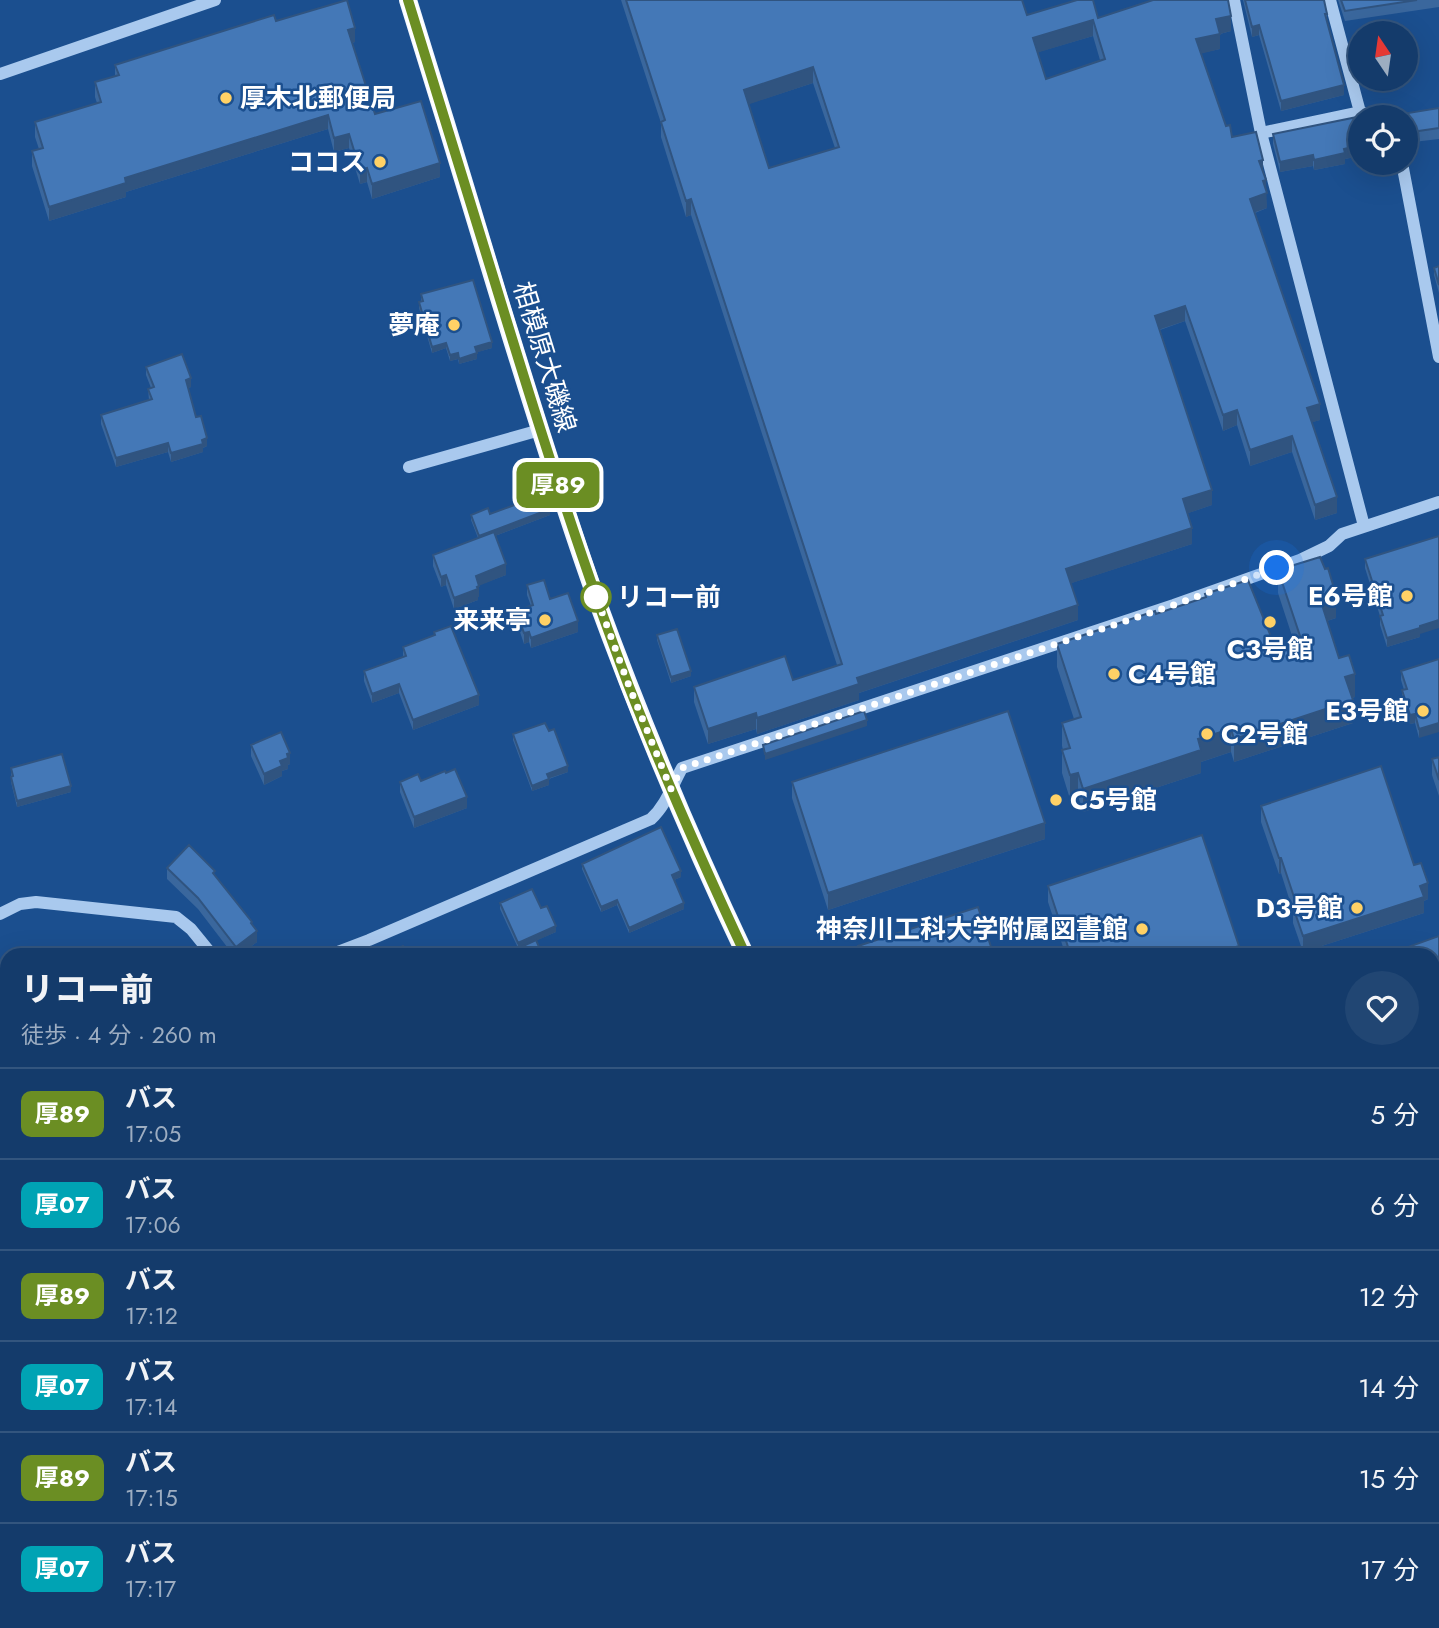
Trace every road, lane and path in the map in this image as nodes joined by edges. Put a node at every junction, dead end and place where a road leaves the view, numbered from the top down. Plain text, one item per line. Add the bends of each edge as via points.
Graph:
1 (215, 0) edge
2 (408, 0) edge
3 (1234, 0) edge
4 (1330, 0) edge
5 (0, 74) edge
6 (1358, 105) edge
7 (1348, 115) edge
8 (1261, 133) junction
9 (1404, 175) edge
10 (1439, 357) edge
11 (540, 430) junction
12 (409, 467) dead end
13 (1439, 502) edge
14 (1364, 526) junction
15 (671, 789) junction
16 (0, 914) edge
17 (206, 948) edge
18 (348, 948) edge
19 (742, 948) edge

1 - 5 street
2 - 11 main road, 相模原大磯線
3 - 8 street
4 - 6 street
7 - 8 street
8 - 14 street
9 - 10 street
11 - 12 street
11 - 15 main road, 相模原大磯線 via 595,593
13 - 14 street
14 - 15 street via 1300,560 1208,593 682,768
15 - 18 street via 662,809 651,819
15 - 19 main road, 相模原大磯線
16 - 17 street via 36,902 176,917

